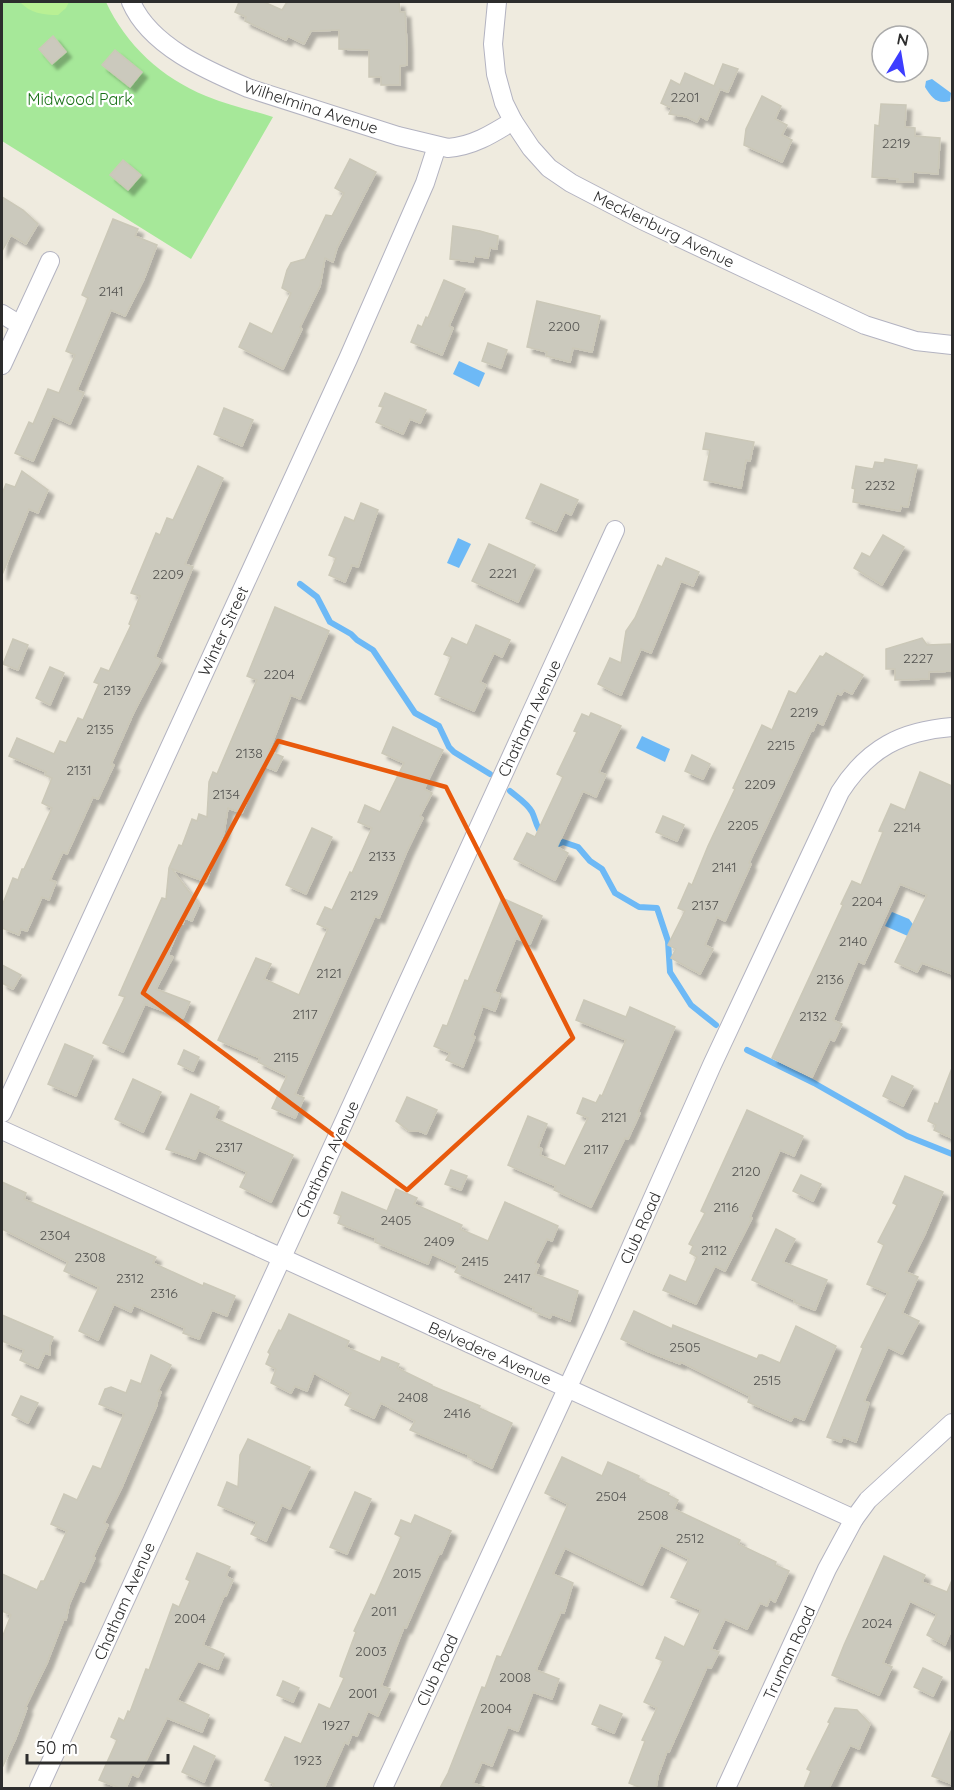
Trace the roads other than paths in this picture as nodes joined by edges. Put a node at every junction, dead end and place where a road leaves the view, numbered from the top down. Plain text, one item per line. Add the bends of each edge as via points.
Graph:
1 (131, 2) edge
2 (497, 2) edge
3 (513, 121) junction
4 (438, 146) junction
5 (50, 261) dead end
6 (2, 314) edge
7 (20, 325) junction
8 (952, 345) edge
9 (2, 365) edge
10 (615, 531) dead end
11 (952, 727) edge
12 (2, 1113) edge
13 (2, 1130) edge
14 (281, 1258) junction
15 (566, 1388) junction
16 (952, 1423) edge
17 (854, 1519) junction
18 (39, 1788) edge
19 (383, 1788) edge
20 (726, 1788) edge

1 - 4 street, Wilhelmina Avenue via 157,37 227,79
2 - 3 street, Mecklenburg Avenue via 493,44 496,74
3 - 4 street, Wilhelmina Avenue via 482,140 456,148
3 - 8 street, Mecklenburg Avenue via 549,168 642,220 865,325 899,337
4 - 12 street, Winter Street via 335,388
5 - 7 street
6 - 7 street
7 - 9 street
10 - 14 street, Chatham Avenue
11 - 15 street, Club Road via 912,733 886,745 860,764 840,792
13 - 14 street, Belvedere Avenue
14 - 15 street, Belvedere Avenue
14 - 18 street, Chatham Avenue
15 - 17 street, Belvedere Avenue
15 - 19 street, Club Road
16 - 17 street via 868,1500
17 - 20 street, Truman Road

